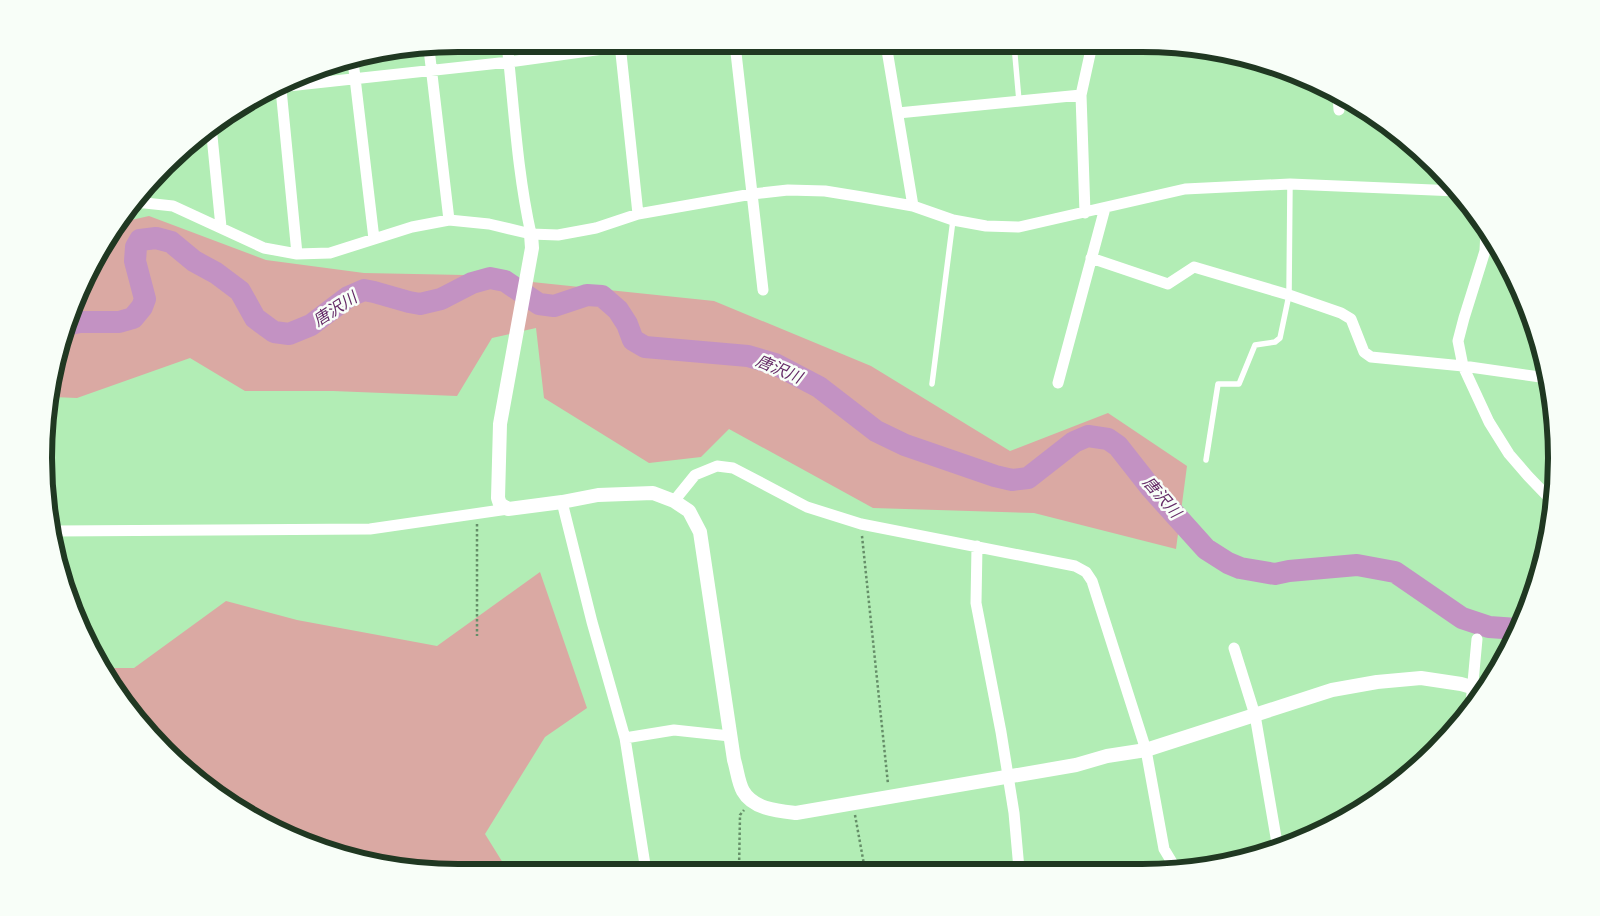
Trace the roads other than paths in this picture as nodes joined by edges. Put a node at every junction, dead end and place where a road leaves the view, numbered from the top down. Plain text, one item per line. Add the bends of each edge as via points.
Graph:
1 (508, 52) edge
2 (574, 52) edge
3 (621, 52) edge
4 (736, 52) edge
5 (887, 52) edge
6 (1015, 52) edge
7 (1090, 52) edge
8 (429, 53) edge
9 (509, 62) junction
10 (354, 66) edge
11 (431, 70) junction
12 (355, 78) junction
13 (299, 85) edge
14 (281, 93) edge
15 (1081, 95) junction
16 (1019, 101) junction
17 (1339, 104) edge
18 (1339, 110) dead end
19 (898, 112) junction
20 (212, 135) edge
21 (1290, 184) junction
22 (1447, 191) edge
23 (752, 194) junction
24 (145, 201) edge
25 (913, 206) junction
26 (1105, 208) junction
27 (1085, 213) junction
28 (638, 214) junction
29 (449, 220) junction
30 (953, 220) junction
31 (221, 227) junction
32 (531, 234) junction
33 (374, 239) junction
34 (1486, 244) edge
35 (297, 254) junction
36 (1091, 258) junction
37 (763, 290) dead end
38 (1289, 295) junction
39 (1463, 366) junction
40 (1539, 376) edge
41 (1058, 383) dead end
42 (932, 384) dead end
43 (1206, 460) dead end
44 (1546, 495) edge
45 (674, 501) junction
46 (562, 502) junction
47 (508, 509) junction
48 (59, 532) edge
49 (977, 546) junction
50 (1477, 639) dead end
51 (1234, 648) dead end
52 (1478, 685) edge
53 (1475, 688) edge
54 (1255, 715) junction
55 (730, 736) junction
56 (625, 738) junction
57 (1146, 750) junction
58 (1008, 777) junction
59 (1277, 840) edge
60 (1172, 863) edge
61 (645, 864) edge
62 (1019, 864) edge

1 - 9 street
2 - 9 street
3 - 28 street
4 - 23 street
5 - 19 street
6 - 16 lane
7 - 15 street
8 - 11 street
9 - 11 street
9 - 32 street via 525,208
10 - 12 street
11 - 12 street
11 - 29 street
12 - 13 street
12 - 33 street
14 - 35 street
15 - 16 street
15 - 27 street
16 - 19 street
17 - 18 street
19 - 25 street
20 - 31 street
21 - 22 street
21 - 26 street via 1186,189
21 - 38 lane
23 - 25 street via 788,190 825,192
23 - 28 street
23 - 37 street
24 - 31 street via 173,206
25 - 30 street
26 - 27 street
26 - 36 street
27 - 30 street via 1018,227
28 - 32 street via 596,228 558,235
29 - 32 street via 489,224
29 - 33 street
30 - 42 lane
31 - 35 street via 264,248
32 - 47 street via 532,248 500,424 498,498 500,504
33 - 35 street via 330,253
34 - 39 street via 1458,341
36 - 38 street via 1168,284 1194,267
36 - 41 street
38 - 39 street via 1351,319 1364,352 1371,357
38 - 43 lane via 1280,338 1275,342 1255,345 1239,384 1218,384
39 - 40 street
39 - 44 street via 1489,422 1509,454
45 - 46 street via 653,493 598,495
45 - 49 street via 695,475 717,466 733,468 807,507 861,524
45 - 55 street via 689,511 700,532
46 - 47 street
46 - 56 street
47 - 48 street via 370,529
49 - 57 street via 1075,566 1086,572
49 - 58 street via 976,603
50 - 52 street
51 - 54 street
53 - 54 street via 1421,678 1377,682 1332,690
54 - 57 street
54 - 59 street
55 - 56 street via 674,730
55 - 58 street via 742,790 751,801 774,810 796,813
56 - 61 street
57 - 58 street
57 - 60 street via 1164,848
58 - 62 street

